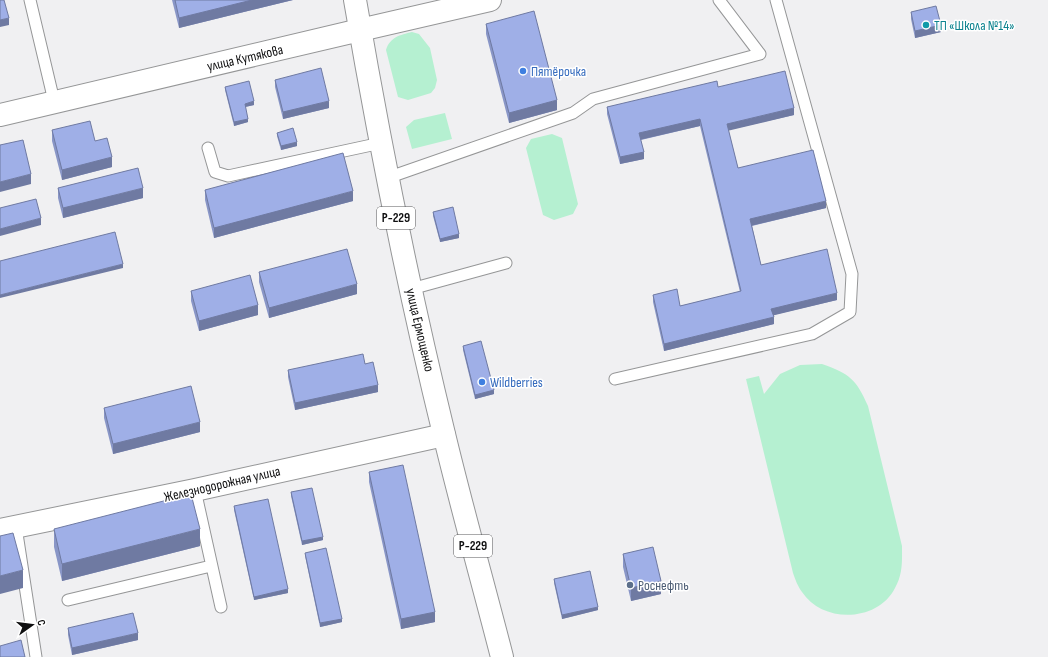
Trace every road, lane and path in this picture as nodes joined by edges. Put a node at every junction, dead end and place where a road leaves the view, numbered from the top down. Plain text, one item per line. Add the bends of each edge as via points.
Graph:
1 (30, 0) edge
2 (355, 0) edge
3 (490, 0) edge
4 (719, 0) edge
5 (776, 0) edge
6 (449, 5) edge
7 (360, 30) junction
8 (54, 101) junction
9 (0, 115) edge
10 (381, 143) junction
11 (208, 148) dead end
12 (387, 178) junction
13 (506, 263) dead end
14 (411, 290) junction
15 (615, 379) dead end
16 (444, 435) junction
17 (195, 490) junction
18 (8, 529) edge
19 (211, 566) junction
20 (68, 600) dead end
21 (221, 607) dead end
22 (36, 657) edge
23 (502, 657) edge

1 - 8 lane
2 - 7 main road, улица Ермощенко / Р-229
3 - 6 main road, улица Кутякова
4 - 12 lane via 760,54 592,99 573,113
5 - 15 lane via 852,274 850,312 812,334
6 - 7 main road, улица Кутякова
7 - 8 main road, улица Кутякова
7 - 10 main road, улица Ермощенко / Р-229
8 - 9 main road, улица Кутякова
10 - 11 lane via 228,176 214,172
10 - 12 main road, улица Ермощенко / Р-229
12 - 14 main road, улица Ермощенко / Р-229
13 - 14 lane
14 - 16 main road, улица Ермощенко / Р-229
16 - 17 main road, Железнодорожная улица
16 - 23 main road, улица Ермощенко / Р-229
17 - 18 main road, Железнодорожная улица
17 - 19 lane
18 - 22 lane
19 - 20 lane
19 - 21 lane

